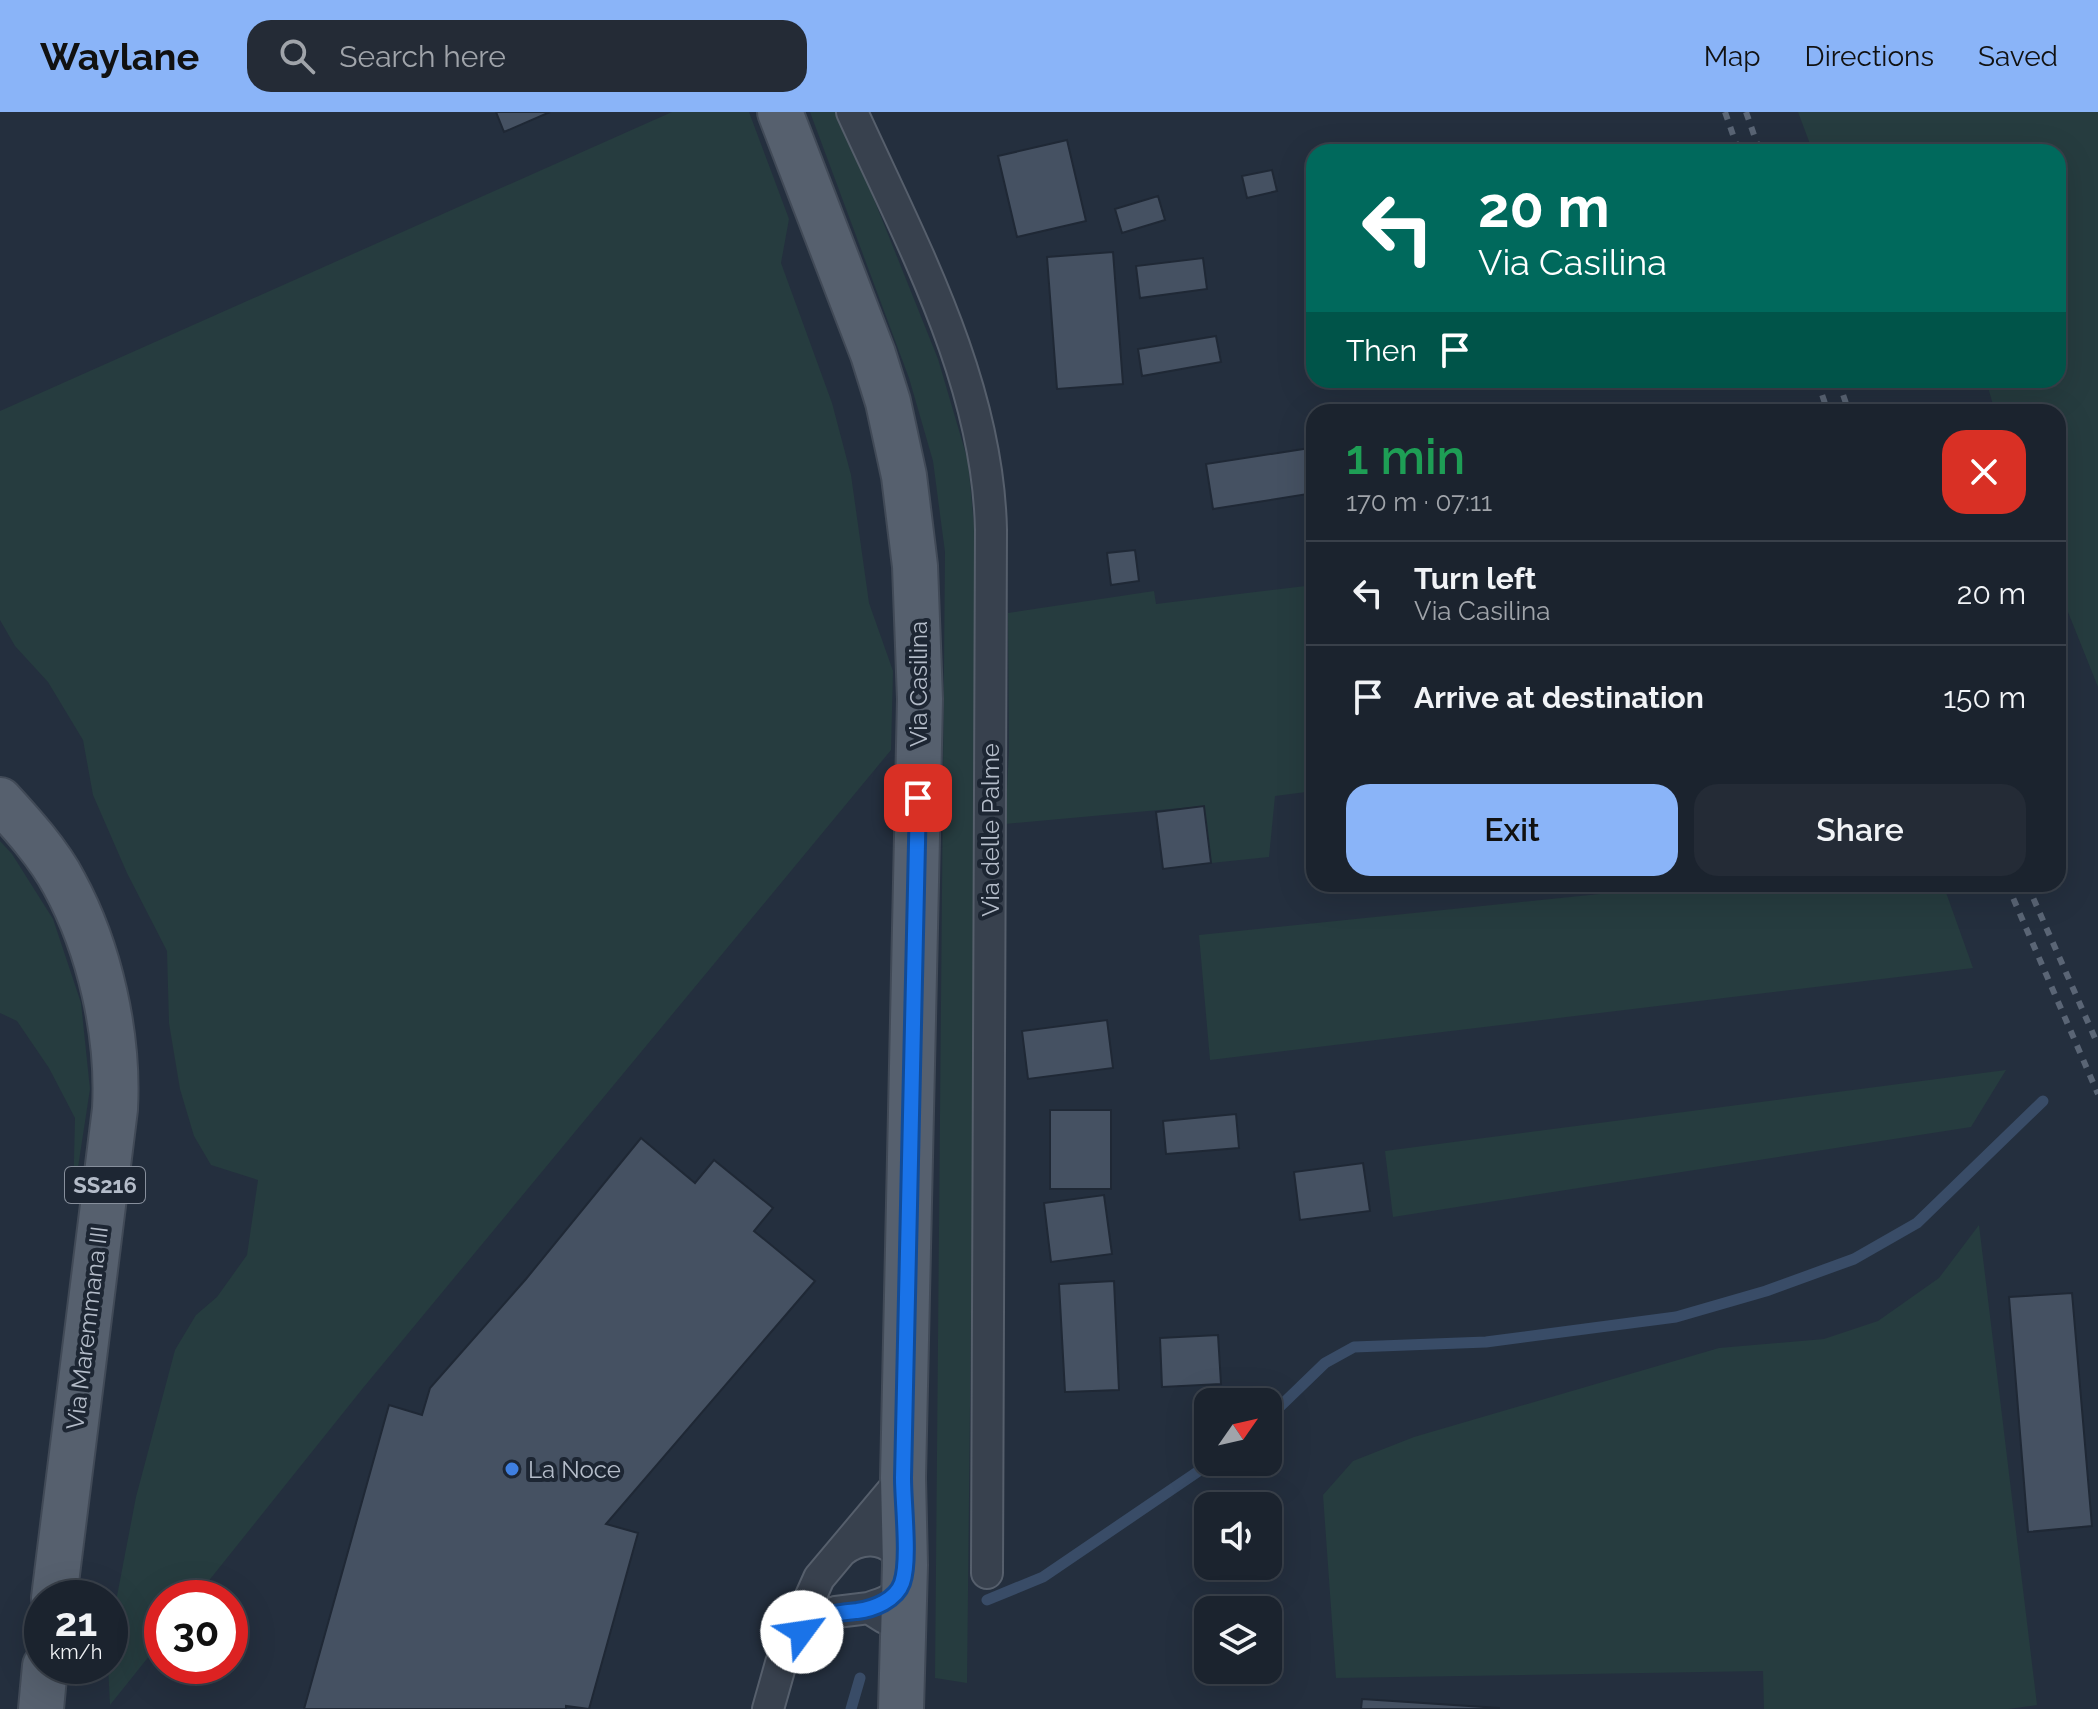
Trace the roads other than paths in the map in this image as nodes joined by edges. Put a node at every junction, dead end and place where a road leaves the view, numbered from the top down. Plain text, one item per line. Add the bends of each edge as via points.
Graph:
1 (780, 112) edge
2 (852, 112) edge
3 (0, 800) edge
4 (903, 1478) junction
5 (842, 1551) junction
6 (905, 1565) junction
7 (987, 1573) dead end
8 (56, 1580) edge
9 (886, 1618) junction
10 (790, 1644) junction
11 (43, 1684) edge
12 (41, 1709) edge
13 (768, 1709) edge
14 (901, 1709) edge

1 - 4 main road, Via Casilina via 888,402 908,496 915,566 920,691
2 - 7 street, Via delle Palme via 954,350 977,419 988,478
3 - 8 main road, Via Maremmana III / SS216 via 63,880 77,910 104,997 117,1071
4 - 5 street
4 - 6 main road, Via Casilina
5 - 6 street via 852,1543 877,1540 889,1545
5 - 10 street via 819,1578
6 - 9 main road, Via Casilina
9 - 10 street via 836,1612 814,1620
9 - 14 main road, Via Casilina
10 - 13 street
11 - 12 main road

